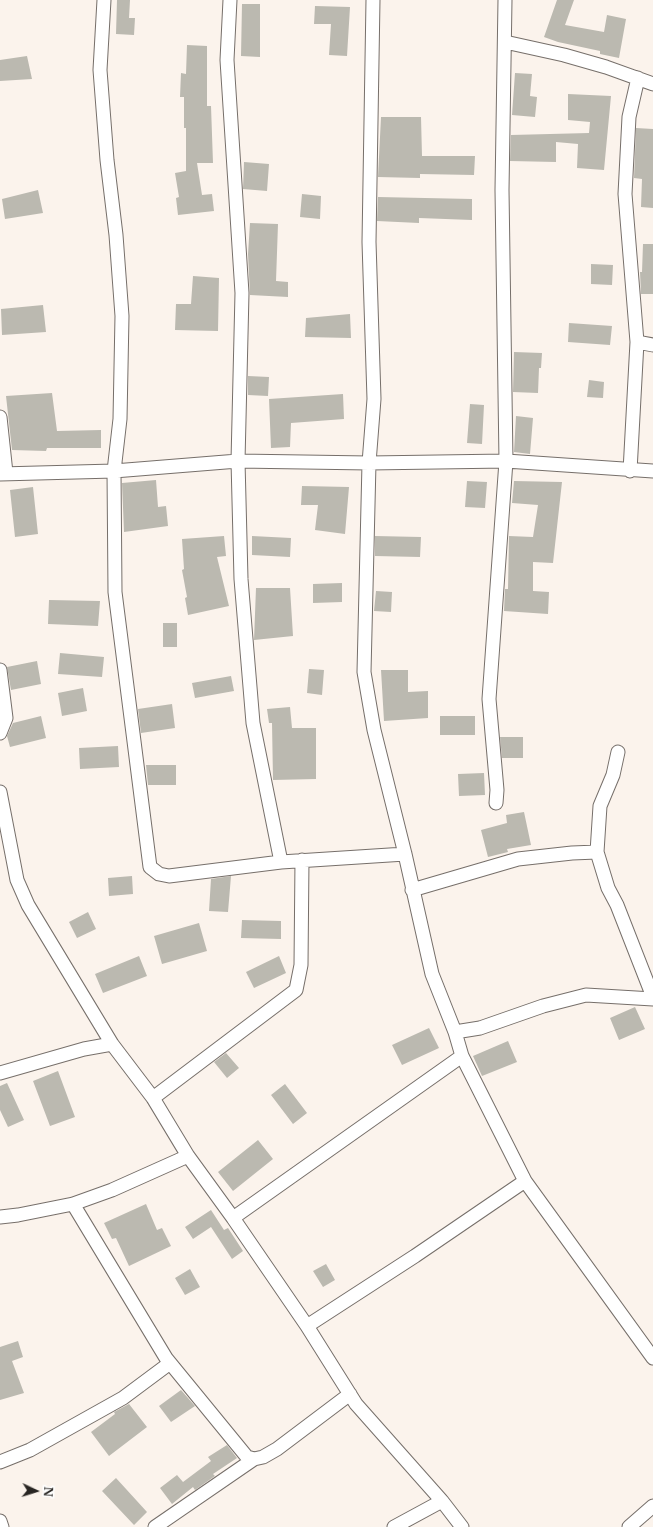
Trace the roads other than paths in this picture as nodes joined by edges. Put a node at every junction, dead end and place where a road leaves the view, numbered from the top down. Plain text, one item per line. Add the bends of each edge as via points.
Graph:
1 (104, 0) edge
2 (230, 0) edge
3 (373, 0) edge
4 (505, 0) edge
5 (505, 42) junction
6 (638, 78) junction
7 (653, 84) edge
8 (636, 342) junction
9 (653, 345) edge
10 (0, 417) edge
11 (238, 461) junction
12 (506, 461) junction
13 (369, 463) junction
14 (630, 470) junction
15 (114, 471) junction
16 (653, 471) edge
17 (3, 473) edge
18 (0, 670) edge
19 (0, 733) edge
20 (618, 752) dead end
21 (0, 792) edge
22 (496, 803) dead end
23 (597, 852) junction
24 (405, 854) junction
25 (302, 860) junction
26 (281, 862) junction
27 (412, 890) junction
28 (653, 998) edge
29 (455, 1032) junction
30 (112, 1044) junction
31 (462, 1056) junction
32 (0, 1073) edge
33 (154, 1098) junction
34 (188, 1156) junction
35 (525, 1181) junction
36 (73, 1204) junction
37 (0, 1217) edge
38 (233, 1218) junction
39 (307, 1326) junction
40 (653, 1358) edge
41 (170, 1362) junction
42 (350, 1394) junction
43 (254, 1458) junction
44 (0, 1462) edge
45 (442, 1501) junction
46 (653, 1506) edge
47 (0, 1521) edge
48 (2, 1527) edge
49 (155, 1527) edge
50 (394, 1527) edge
51 (462, 1527) edge
52 (629, 1527) edge

1 - 15 street via 100,70 122,316 120,419
2 - 11 street via 227,60 242,293
3 - 13 street via 369,242 374,399
4 - 5 street
5 - 6 street via 564,55
5 - 12 street via 502,220
6 - 7 street
6 - 8 street via 629,117 625,194
8 - 9 street
8 - 14 street
10 - 17 street
11 - 13 street
11 - 15 street
11 - 26 street via 241,579 250,703
12 - 13 street
12 - 14 street
12 - 22 street via 489,699
13 - 24 street via 364,672 374,730
14 - 16 street
15 - 17 street
15 - 26 street via 115,592 150,867 159,874 169,876
18 - 19 street via 6,718
20 - 23 street via 613,775 600,806
21 - 30 street via 17,880 28,905
23 - 27 street via 518,859
23 - 28 street via 608,888
24 - 25 street
24 - 27 street
25 - 26 street
25 - 33 street via 301,965 296,990
27 - 29 street via 432,974
28 - 29 street via 586,995 543,1006 480,1028
29 - 31 street
30 - 32 street via 84,1049
30 - 33 street
31 - 35 street
31 - 38 street
33 - 34 street
34 - 36 street via 112,1190
34 - 38 street
35 - 39 street
35 - 40 street
36 - 37 street
36 - 41 street
38 - 39 street
39 - 42 street
41 - 43 street via 247,1457
41 - 44 street via 123,1398 30,1450
42 - 43 street via 277,1449 263,1457
42 - 45 street
43 - 49 street
45 - 50 street
45 - 51 street
46 - 52 street
47 - 48 street

